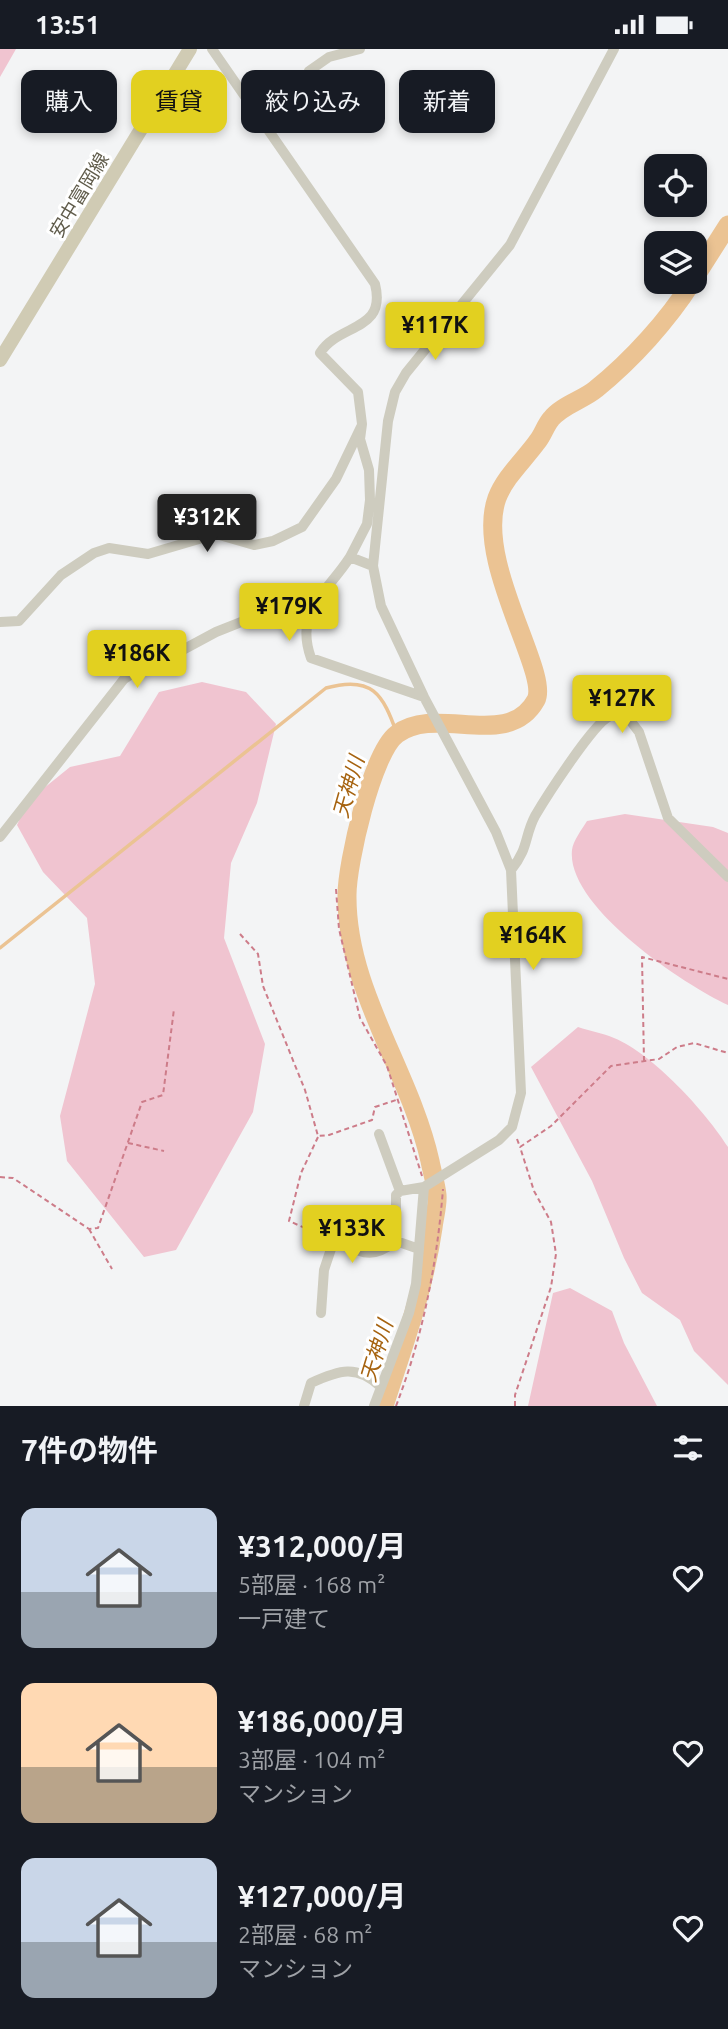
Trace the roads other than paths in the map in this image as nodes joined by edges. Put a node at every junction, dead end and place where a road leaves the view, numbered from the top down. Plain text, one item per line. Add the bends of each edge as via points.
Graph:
1 (190, 49) edge
2 (212, 49) edge
3 (360, 49) edge
4 (614, 49) edge
5 (310, 70) edge
6 (241, 91) edge
7 (271, 133) edge
8 (0, 360) edge
9 (362, 425) junction
10 (350, 557) junction
11 (373, 566) junction
12 (318, 595) junction
13 (0, 622) edge
14 (424, 697) junction
15 (0, 837) edge
16 (511, 870) junction
17 (728, 877) edge
18 (379, 1134) dead end
19 (425, 1185) junction
20 (400, 1191) junction
21 (396, 1241) junction
22 (419, 1249) junction
23 (321, 1313) dead end
24 (381, 1387) junction
25 (304, 1406) edge
26 (373, 1406) edge

1 - 8 main road, 安中富岡線
2 - 6 street
3 - 5 street via 329,57
4 - 11 street via 510,245 395,392
7 - 9 street via 375,284 377,308 369,319 327,342 320,353 358,392
9 - 10 street via 370,500 367,524
9 - 13 street via 336,479 302,527 254,545 216,534 148,554 109,548 61,575 19,621
10 - 11 street
10 - 12 street
11 - 14 street via 381,606
12 - 14 street via 304,639 311,658
12 - 15 street via 216,632 124,679
14 - 16 street via 496,832
16 - 17 street via 524,854 534,819 561,776 603,721 626,715 639,732 668,818
16 - 19 street via 521,1093 512,1127 499,1140
18 - 20 street
19 - 20 street
19 - 22 street
20 - 21 street via 395,1201
21 - 22 street
21 - 23 street via 381,1253 366,1254 334,1240 324,1270
22 - 24 street via 409,1313
24 - 25 street via 369,1376 340,1369 312,1383
24 - 26 street

